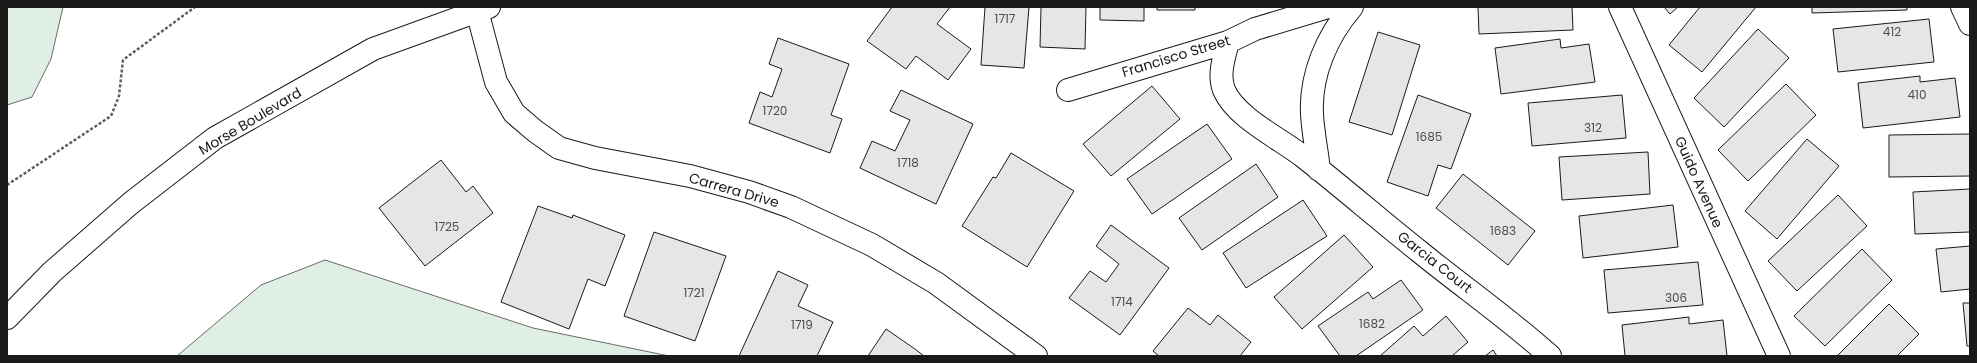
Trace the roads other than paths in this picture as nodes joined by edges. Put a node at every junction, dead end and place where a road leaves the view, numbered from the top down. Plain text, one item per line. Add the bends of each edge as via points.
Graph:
1 (1328, 7) edge
2 (1352, 7) edge
3 (1620, 7) edge
4 (1962, 7) edge
5 (481, 8) edge
6 (1970, 24) edge
7 (1228, 42) junction
8 (1068, 90) dead end
9 (1319, 170) junction
10 (7, 318) edge
11 (1036, 356) edge
12 (1550, 356) edge
13 (1779, 356) edge

1 - 7 street, Francisco Street via 1255,29
2 - 9 street via 1339,22 1315,76 1312,114
3 - 13 street, Guido Avenue
4 - 6 street
5 - 10 street, Morse Boulevard via 373,50 215,138 119,213 52,272
5 - 11 street, Carrera Drive via 496,82 514,113 560,148 595,158 690,176 791,207 872,245 936,283
7 - 8 street, Francisco Street
7 - 9 street, Garcia Court via 1222,76 1224,90 1233,103
9 - 12 street, Garcia Court via 1500,313

